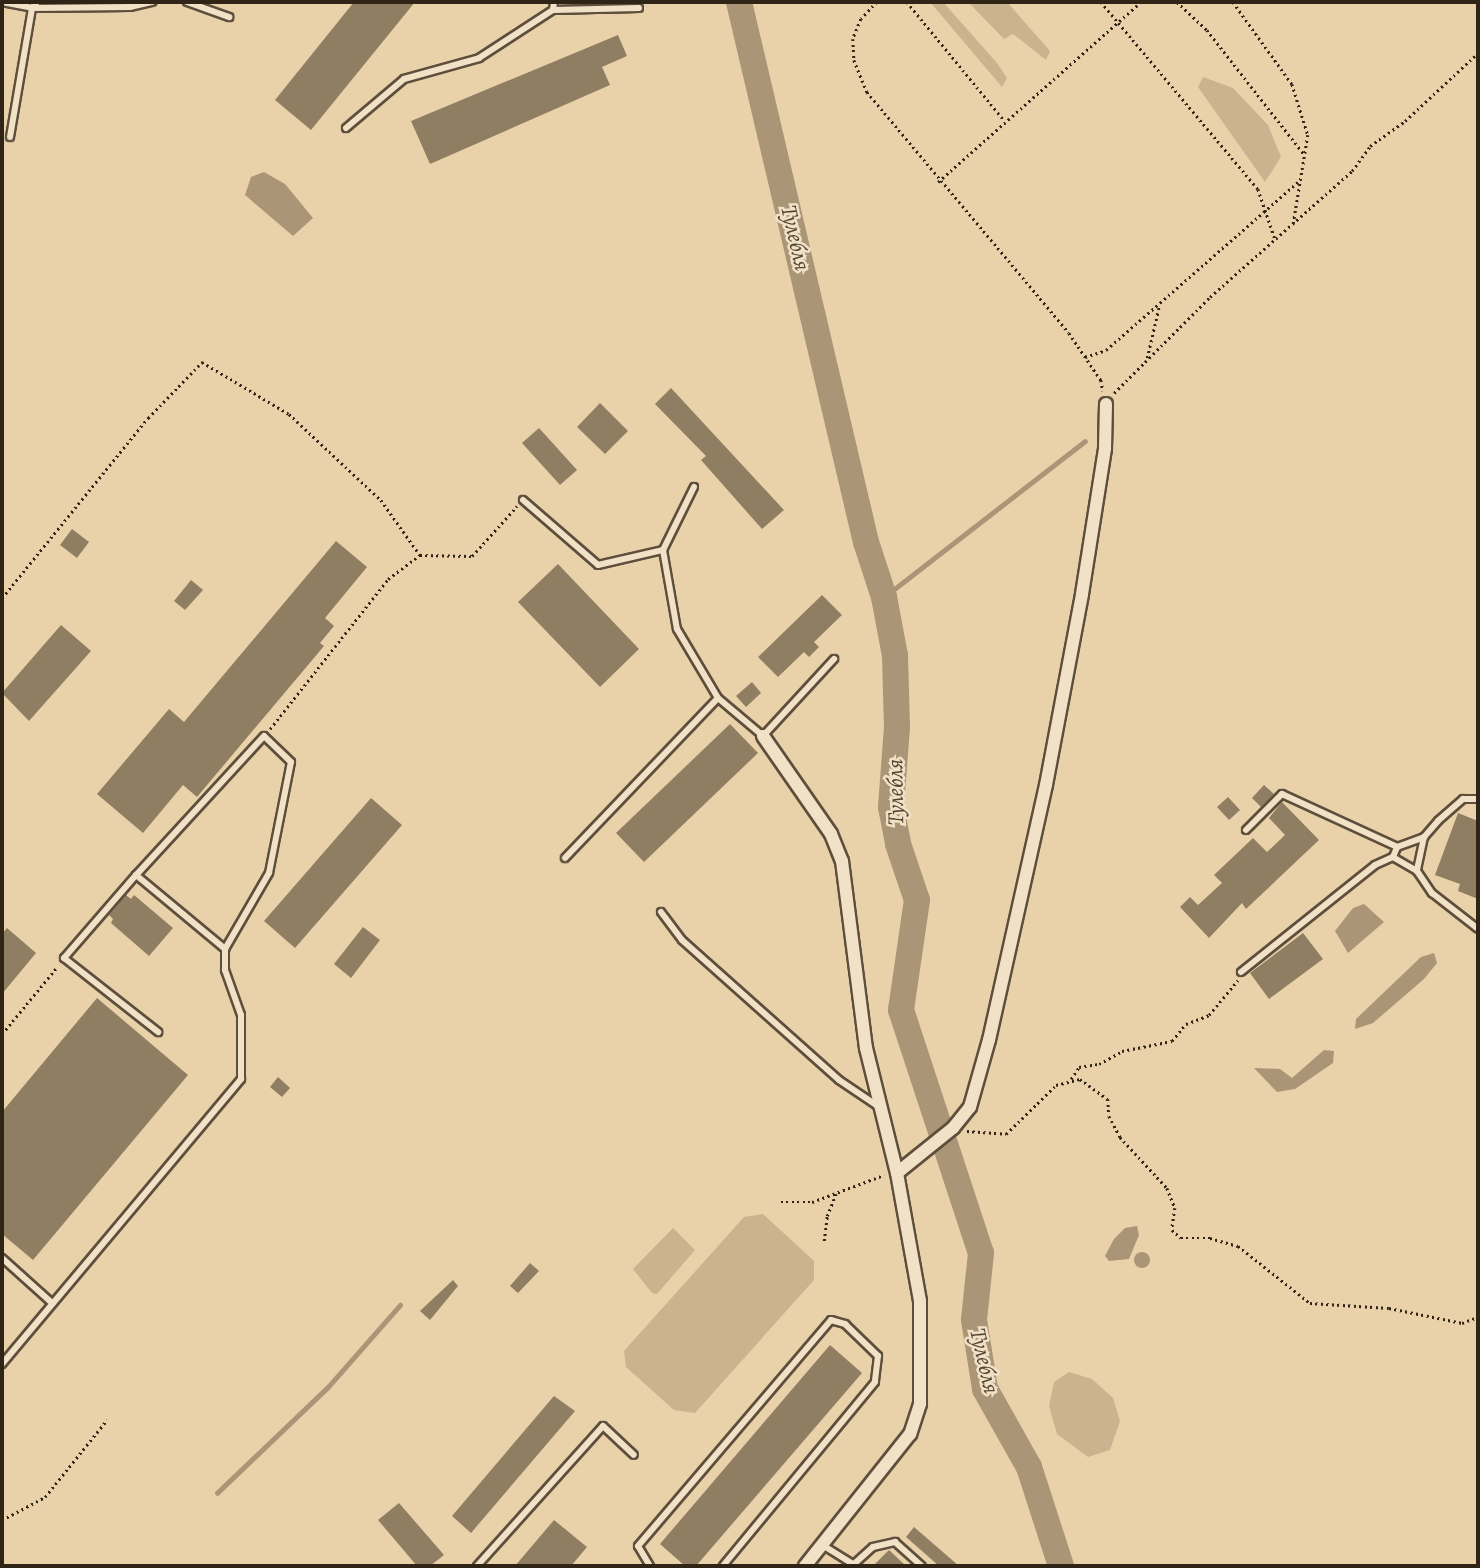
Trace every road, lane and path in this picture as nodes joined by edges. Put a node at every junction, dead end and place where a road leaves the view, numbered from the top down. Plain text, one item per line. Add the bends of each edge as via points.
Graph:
1 (2, 2) edge
2 (152, 2) edge
3 (187, 2) edge
4 (554, 2) edge
5 (877, 2) edge
6 (907, 2) edge
7 (1101, 2) edge
8 (1141, 2) edge
9 (1177, 2) edge
10 (1233, 2) edge
11 (34, 5) edge
12 (639, 8) dead end
13 (554, 10) junction
14 (229, 17) dead end
15 (1116, 20) junction
16 (1478, 53) edge
17 (1004, 120) junction
18 (346, 128) dead end
19 (10, 137) dead end
20 (1304, 154) junction
21 (938, 182) junction
22 (1298, 182) junction
23 (1267, 209) junction
24 (1293, 227) junction
25 (1275, 239) junction
26 (1159, 304) junction
27 (1085, 357) junction
28 (1147, 358) junction
29 (1106, 404) junction
30 (694, 487) dead end
31 (523, 500) joint
32 (663, 550) junction
33 (420, 555) junction
34 (2, 598) edge
35 (834, 659) dead end
36 (719, 698) junction
37 (264, 736) junction
38 (763, 736) junction
39 (1478, 799) edge
40 (1246, 830) dead end
41 (1424, 837) junction
42 (1397, 847) junction
43 (1393, 857) junction
44 (565, 858) dead end
45 (1417, 871) junction
46 (136, 874) junction
47 (661, 912) dead end
48 (1478, 929) edge
49 (225, 949) junction
50 (64, 958) junction
51 (1241, 972) joint
52 (158, 1032) dead end
53 (2, 1034) edge
54 (1071, 1079) junction
55 (879, 1108) junction
56 (953, 1128) junction
57 (897, 1173) junction
58 (836, 1194) junction
59 (780, 1202) dead end
60 (824, 1241) dead end
61 (2, 1258) edge
62 (52, 1303) junction
63 (1478, 1317) edge
64 (2, 1364) edge
65 (107, 1420) dead end
66 (634, 1455) dead end
67 (2, 1520) edge
68 (824, 1546) junction
69 (855, 1565) edge
70 (477, 1566) edge
71 (650, 1566) edge
72 (723, 1566) edge
73 (805, 1566) edge
74 (922, 1566) edge

1 - 11 lane
2 - 11 lane via 130,7
3 - 14 lane
4 - 13 lane
5 - 21 path via 861,19 853,39 854,60 867,92
6 - 17 path
7 - 15 path
8 - 15 path
9 - 20 path via 1207,30
10 - 20 path via 1292,84 1308,135
11 - 19 lane
12 - 13 lane
13 - 18 lane via 479,58 404,79
15 - 17 path
15 - 23 path via 1258,189
16 - 24 path via 1405,121 1370,146 1352,171
17 - 21 path
20 - 22 path
21 - 27 path
22 - 23 path
22 - 24 path
23 - 25 path
23 - 26 path
24 - 25 path
25 - 28 path
26 - 27 path via 1106,350
26 - 28 path
27 - 29 path via 1101,380
28 - 29 path
29 - 56 street via 1105,448 1046,785 989,1040 970,1107
30 - 32 lane
31 - 32 lane via 598,565
31 - 33 path via 472,556
32 - 36 lane via 677,629
33 - 34 path via 382,500 289,414 202,362 148,418
33 - 37 path via 387,579
35 - 38 lane
36 - 38 lane
36 - 44 lane
37 - 46 lane
37 - 49 lane via 291,762 269,873
38 - 55 street via 831,834 842,860 866,1048
39 - 41 lane via 1463,799
40 - 42 lane via 1282,794
41 - 42 lane
41 - 45 lane
42 - 43 lane
43 - 45 lane
43 - 51 lane via 1375,865
45 - 48 lane via 1432,893
46 - 49 lane
46 - 50 lane
47 - 55 lane via 682,940 839,1080
49 - 62 lane via 225,970 241,1015 241,1079
50 - 52 lane
50 - 53 path
51 - 54 path via 1209,1015 1186,1024 1172,1041 1122,1051 1098,1064 1079,1067
54 - 56 path via 1040,1098 1006,1134
54 - 63 path via 1080,1079 1108,1099 1109,1116 1120,1137 1167,1188 1175,1208 1172,1230 1181,1238 1210,1238 1238,1246 1310,1303 1389,1308 1462,1324
55 - 57 street
56 - 57 street
57 - 58 path via 872,1177
57 - 68 street via 920,1301 920,1404 910,1434
58 - 59 path via 812,1202
58 - 60 path
61 - 62 lane
62 - 64 lane
65 - 67 path via 46,1497
66 - 70 lane via 603,1426
68 - 69 lane
68 - 73 street
69 - 74 lane via 873,1547 895,1542
71 - 72 lane via 638,1546 831,1320 845,1324 878,1356 875,1382

